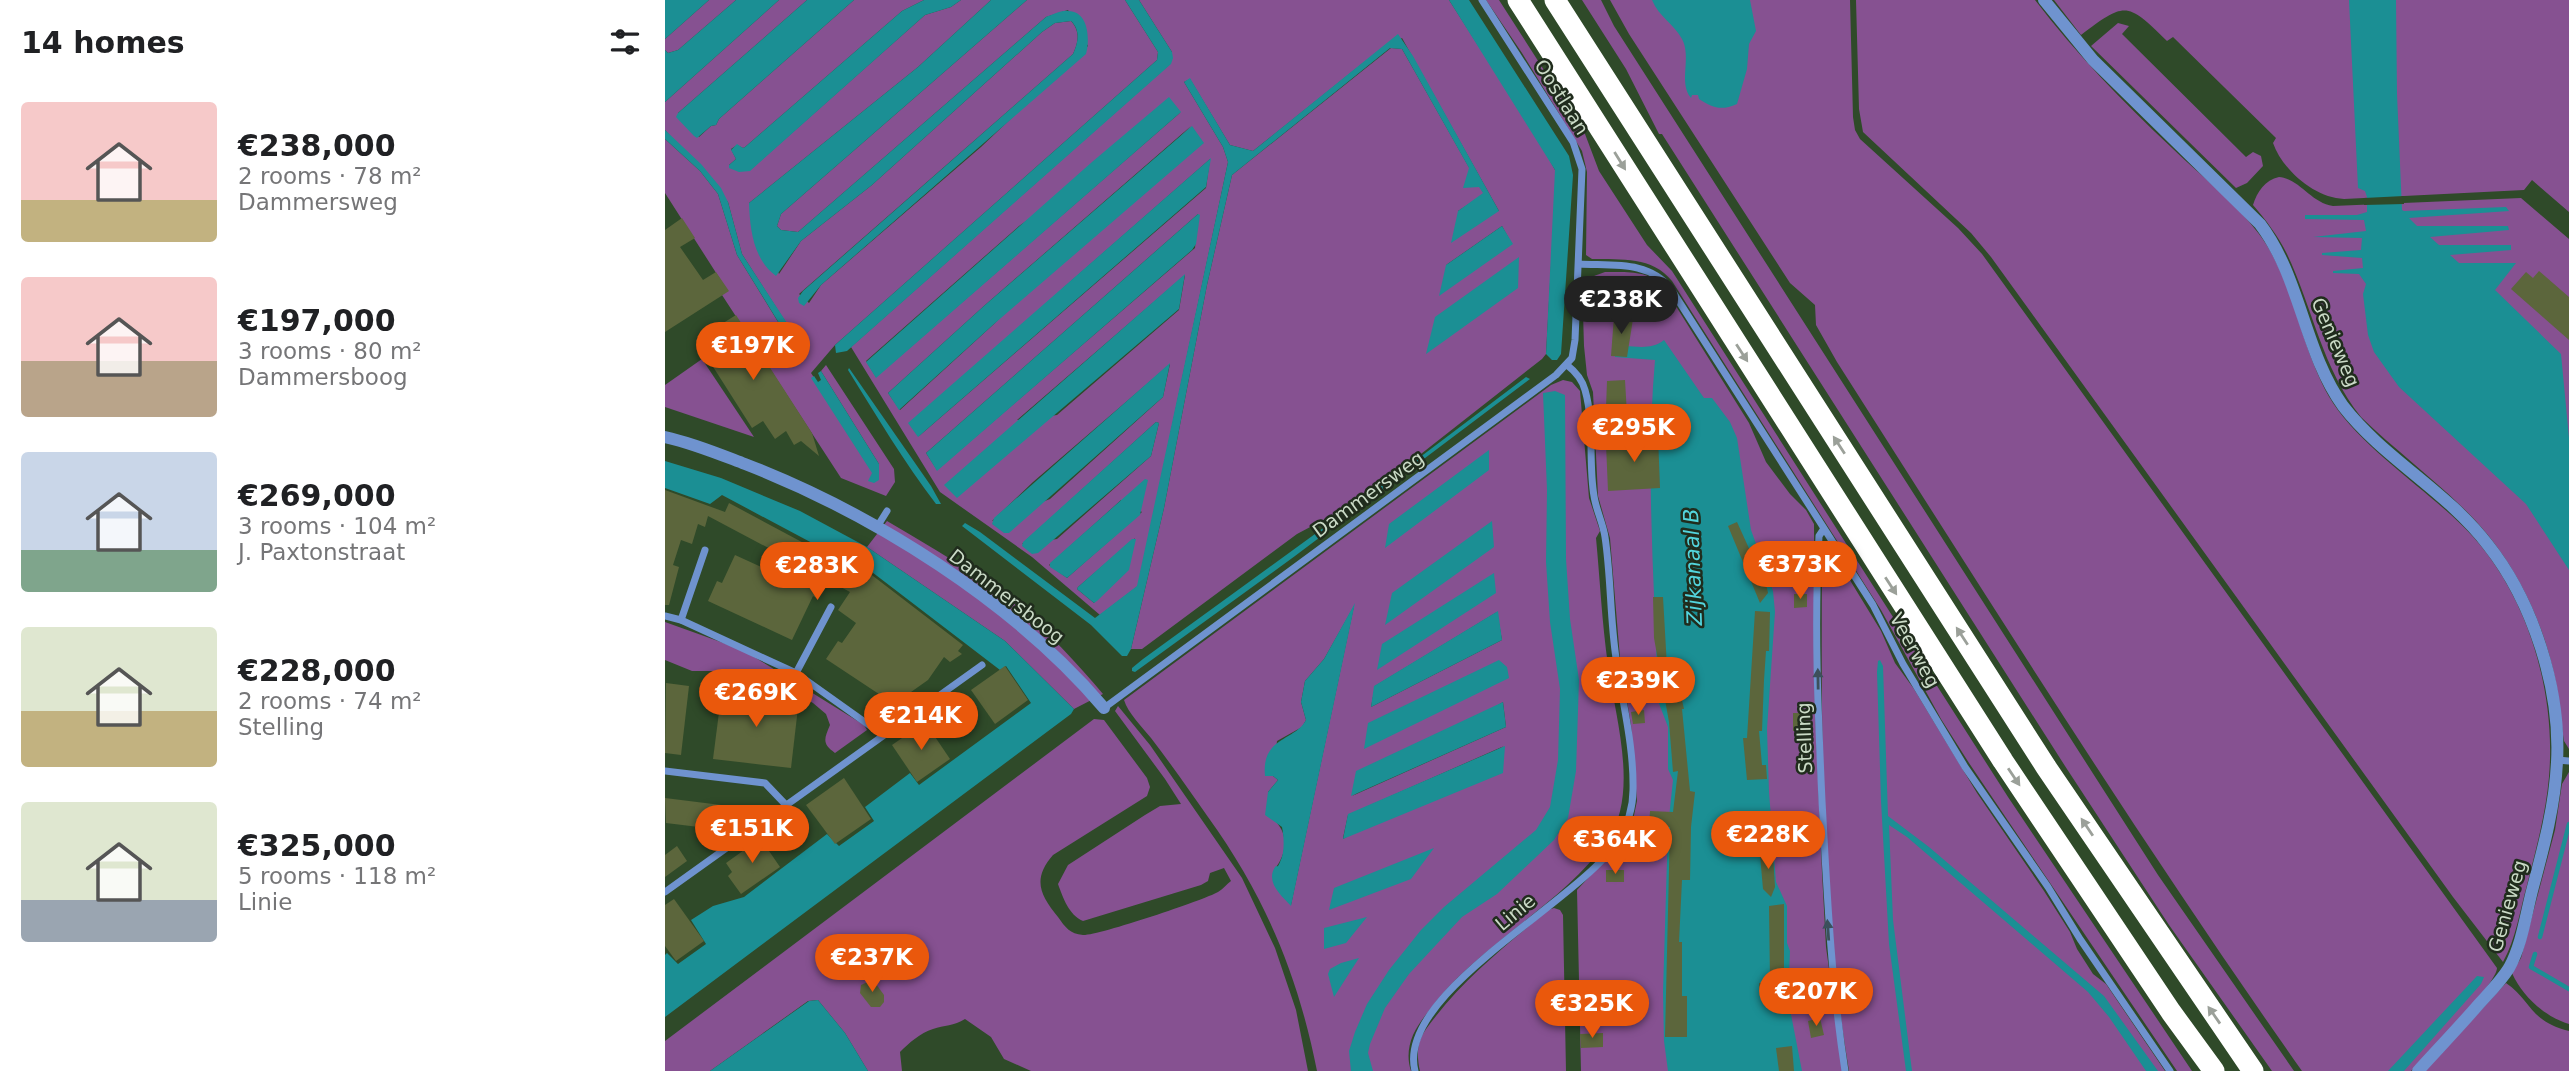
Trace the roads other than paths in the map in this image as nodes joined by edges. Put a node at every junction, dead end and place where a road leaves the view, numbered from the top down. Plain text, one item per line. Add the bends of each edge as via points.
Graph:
1 (1482, 0) edge
2 (1518, 0) edge
3 (1555, 0) edge
4 (2044, 0) edge
5 (1579, 264) junction
6 (1567, 365) junction
7 (665, 437) edge
8 (887, 511) dead end
9 (877, 527) junction
10 (1823, 530) junction
11 (705, 550) dead end
12 (831, 607) dead end
13 (665, 616) edge
14 (681, 620) junction
15 (982, 665) dead end
16 (796, 673) junction
17 (1104, 708) joint
18 (883, 735) junction
19 (2563, 760) edge
20 (665, 771) edge
21 (786, 805) junction
22 (665, 892) edge
23 (1415, 1071) edge
24 (1845, 1071) edge
25 (2170, 1071) edge
26 (2214, 1071) edge
27 (2253, 1071) edge
28 (2418, 1071) edge

1 - 5 street, Oostlaan via 1581,160
2 -> 26 highway via 2003,761
27 -> 3 highway via 2046,767
4 - 19 street, Genieweg via 2093,60 2260,224 2279,254 2324,371 2343,404 2367,432 2462,516 2500,561 2529,614 2548,677
5 - 6 street via 1574,349
5 - 10 street, Veerweg via 1639,268 1665,281
6 - 17 street, Dammersweg
6 - 23 street, Linie via 1582,381 1587,402 1592,486 1605,536 1633,780 1631,812 1607,856 1446,997 1417,1037
7 - 9 street, Dammersboog via 790,482
8 - 9 street
9 - 17 street, Dammersboog via 939,565 1014,621
24 -> 10 street, Stelling via 1828,938 1819,744 1819,536
10 - 25 street, Veerweg via 1873,605 1965,767
11 - 14 street
12 - 16 street
13 - 14 street
14 - 16 street
15 - 18 street
16 - 18 street
18 - 21 street
19 - 28 street, Genieweg via 2512,962
20 - 21 street via 765,783
21 - 22 street

